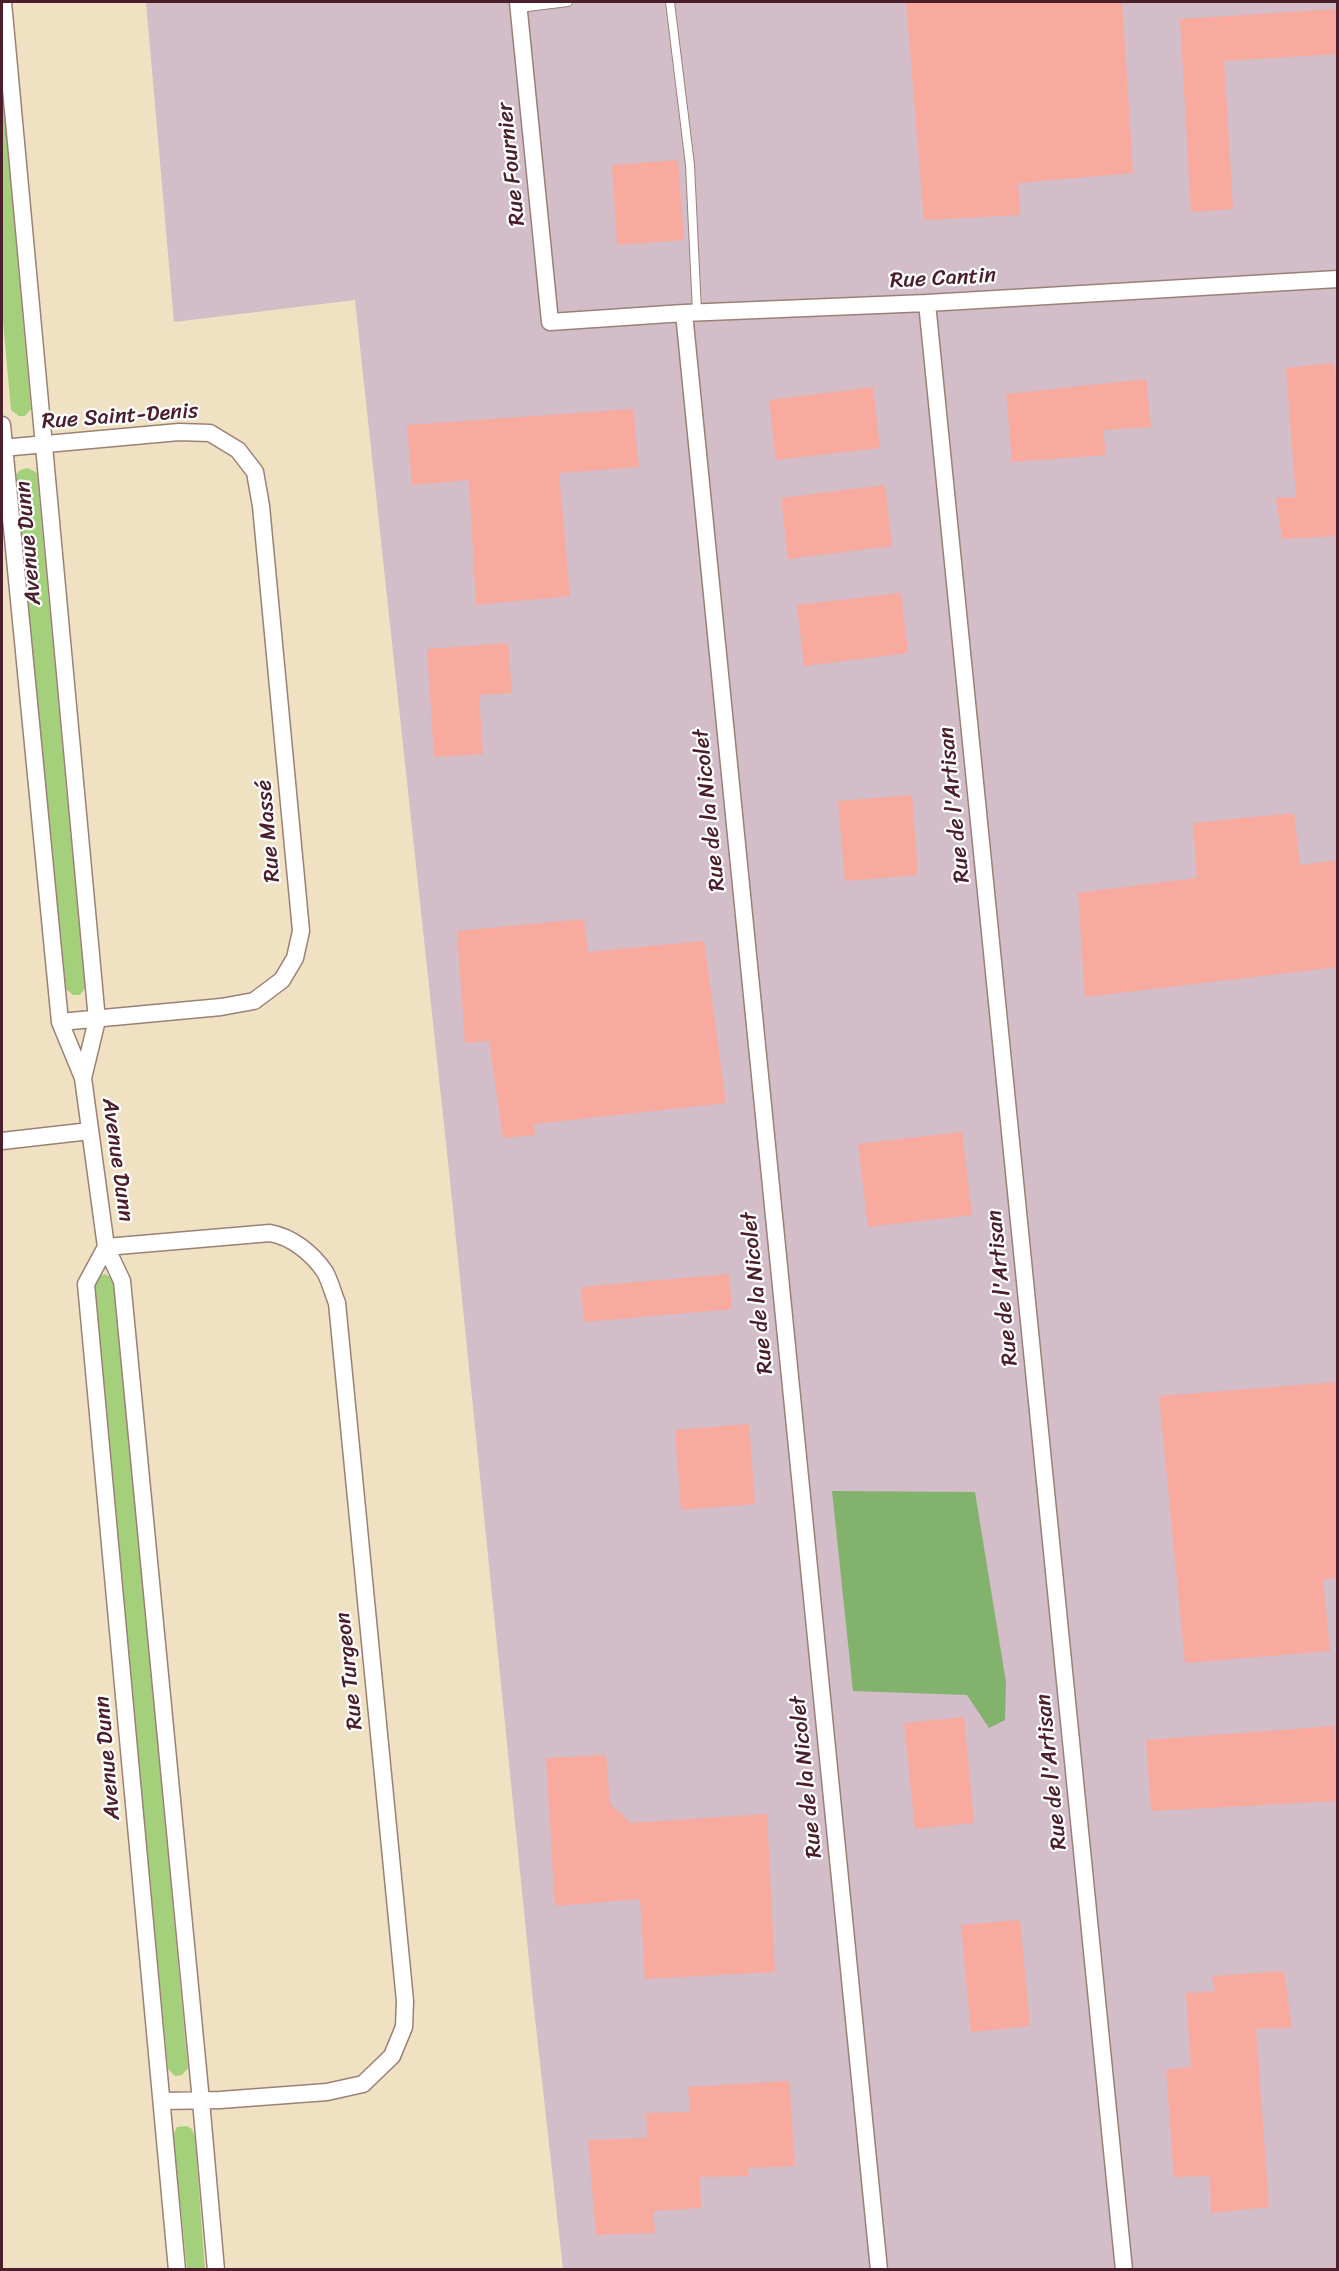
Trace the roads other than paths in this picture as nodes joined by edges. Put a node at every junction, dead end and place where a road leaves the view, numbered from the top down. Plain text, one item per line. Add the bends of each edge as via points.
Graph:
1 (2, 2) edge
2 (568, 2) edge
3 (670, 2) edge
4 (519, 5) edge
5 (1338, 279) edge
6 (927, 303) junction
7 (690, 312) junction
8 (550, 322) joint
9 (2, 425) edge
10 (42, 444) junction
11 (3, 448) edge
12 (238, 450) joint
13 (97, 1020) junction
14 (60, 1022) junction
15 (83, 1078) junction
16 (90, 1131) junction
17 (2, 1141) edge
18 (106, 1247) junction
19 (162, 2101) junction
20 (201, 2101) junction
21 (177, 2270) edge
22 (216, 2270) edge
23 (879, 2270) edge
24 (1124, 2270) edge

1 - 10 street, Avenue Dunn
2 - 4 lane
3 - 7 lane via 690,165
4 - 8 street, Rue Fournier
5 - 6 street, Rue Cantin
6 - 7 street, Rue Cantin
6 - 24 street, Rue de l'Artisan
7 - 8 street, Rue Cantin
7 - 23 street, Rue de la Nicolet via 801,1500
9 - 11 street, Avenue Dunn
10 - 11 street, Rue Saint-Denis
10 - 12 street, Rue Saint-Denis via 189,432 210,433
10 - 13 street, Avenue Dunn
11 - 14 street, Avenue Dunn
12 - 13 street, Rue Massé via 255,472 261,506 301,931 296,958 282,980 254,1001
13 - 14 street, Rue Massé
13 - 15 street, Avenue Dunn
14 - 15 street, Avenue Dunn
15 - 16 street, Avenue Dunn
16 - 17 street
16 - 18 street, Avenue Dunn
18 - 19 street, Avenue Dunn via 86,1284
18 - 20 street, Avenue Dunn via 122,1281
18 - 20 street, Rue Turgeon via 281,1235 299,1245 325,1272 337,1304 405,2001 404,2027 392,2056 363,2084 327,2092
19 - 20 street, Rue Turgeon
19 - 21 street, Avenue Dunn
20 - 22 street, Avenue Dunn

